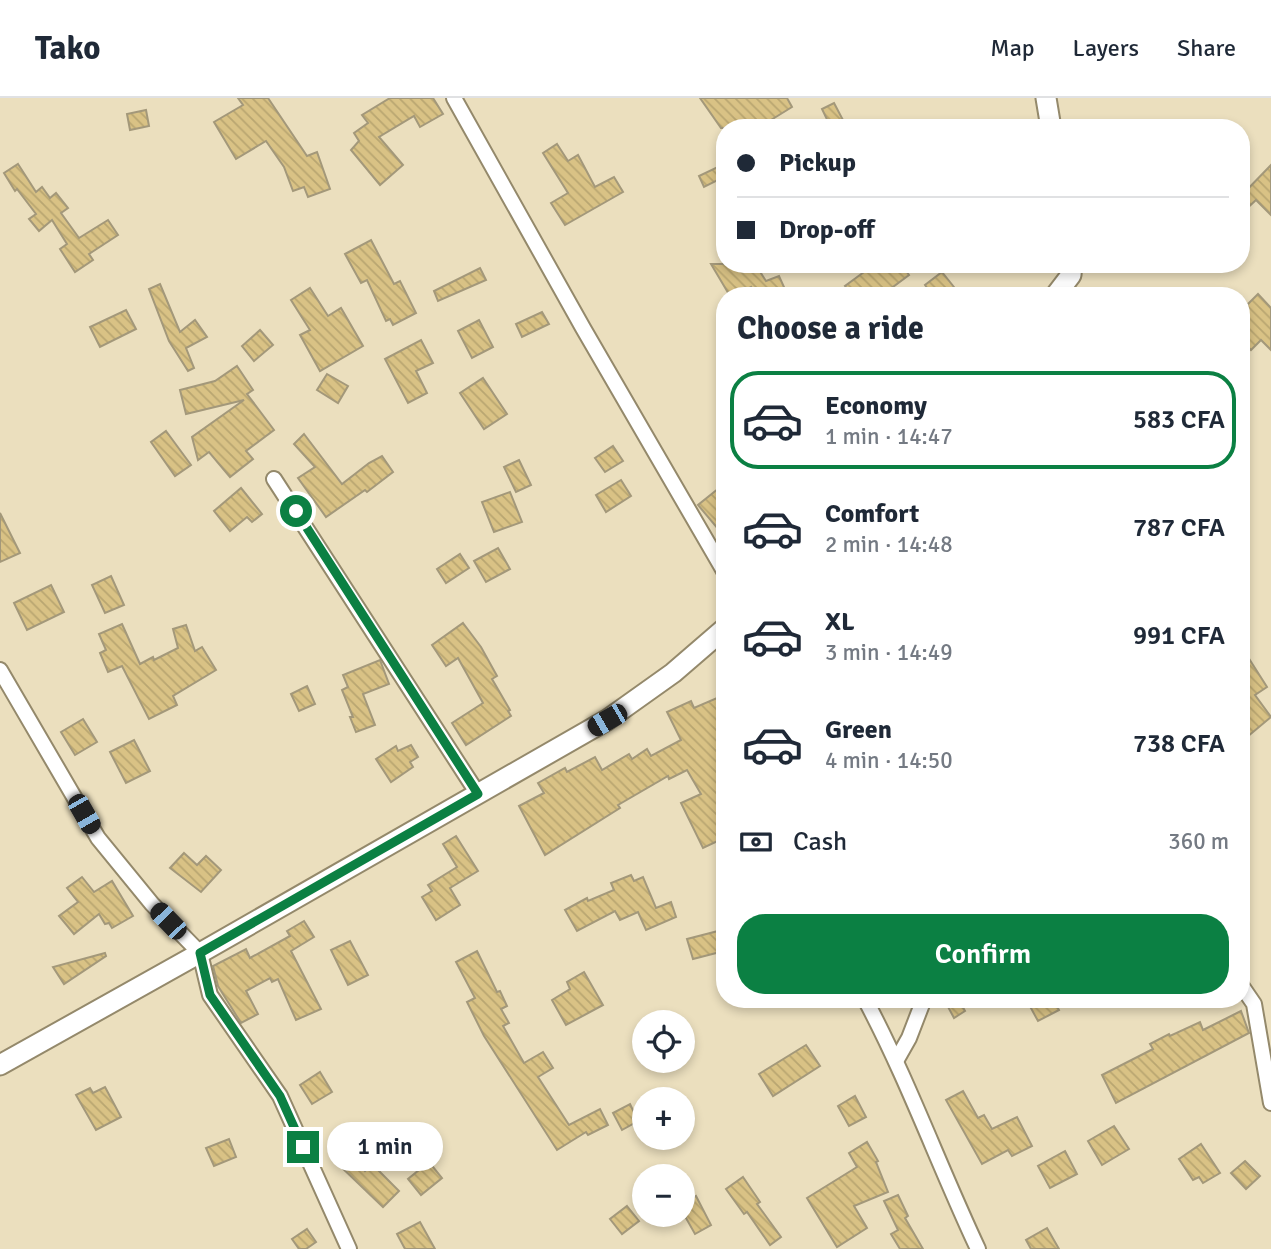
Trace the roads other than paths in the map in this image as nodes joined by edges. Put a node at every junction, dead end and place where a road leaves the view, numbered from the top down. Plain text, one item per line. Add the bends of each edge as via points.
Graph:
1 (454, 98) edge
2 (1046, 98) edge
3 (1050, 119) edge
4 (274, 479) dead end
5 (716, 557) edge
6 (716, 636) edge
7 (0, 670) edge
8 (478, 794) junction
9 (200, 953) junction
10 (1250, 998) edge
11 (870, 1008) edge
12 (921, 1008) edge
13 (896, 1061) junction
14 (0, 1065) edge
15 (1271, 1103) edge
16 (349, 1249) edge
17 (978, 1249) edge

1 - 5 street
2 - 3 street
4 - 8 street
6 - 8 street via 607,720
7 - 9 street via 98,838
8 - 9 street
9 - 14 street
9 - 16 street via 210,995 280,1096
10 - 15 street
11 - 13 street
12 - 13 street
13 - 17 street

